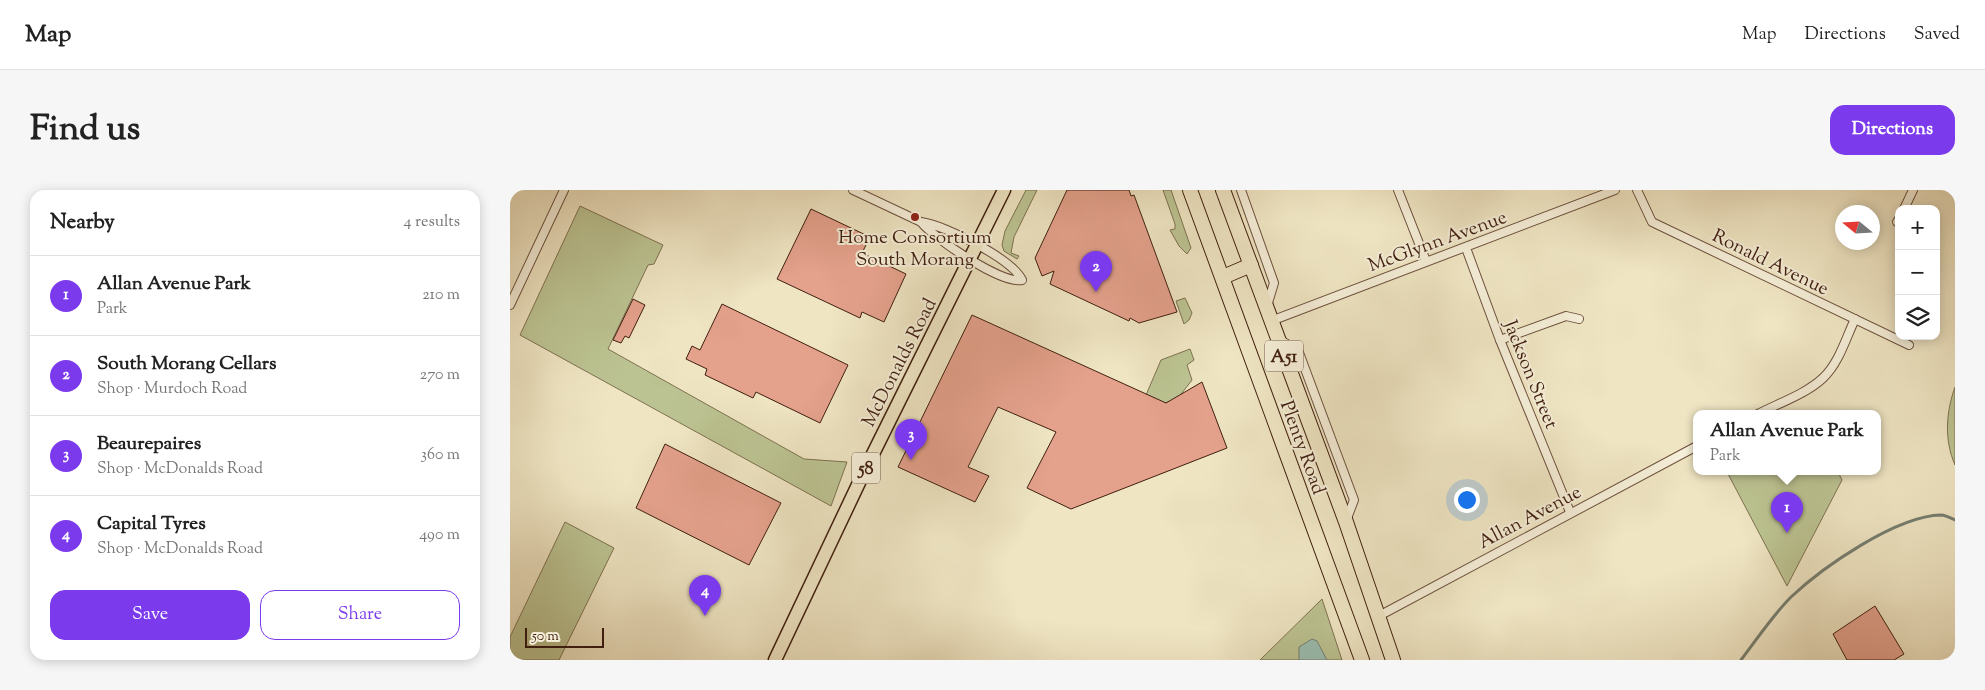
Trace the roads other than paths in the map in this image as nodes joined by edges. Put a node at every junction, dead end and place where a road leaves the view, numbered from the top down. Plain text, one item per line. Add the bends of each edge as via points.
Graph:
1 (564, 190) edge
2 (854, 190) edge
3 (1004, 190) edge
4 (1190, 190) edge
5 (1223, 190) edge
6 (1240, 190) edge
7 (1398, 190) edge
8 (1615, 190) edge
9 (1637, 190) edge
10 (1913, 190) edge
11 (1906, 205) edge
12 (921, 222) junction
13 (977, 246) junction
14 (1466, 248) junction
15 (970, 259) junction
16 (1426, 261) junction
17 (1251, 265) junction
18 (1223, 277) junction
19 (510, 304) edge
20 (1269, 315) junction
21 (1579, 319) dead end
22 (1855, 319) junction
23 (1500, 340) junction
24 (1909, 345) dead end
25 (1766, 410) edge
26 (1693, 448) edge
27 (1570, 512) junction
28 (1377, 617) junction
29 (775, 660) edge
30 (1362, 660) edge
31 (1393, 660) edge

1 - 19 street
2 - 12 street
3 - 13 main road, McDonalds Road / 58
4 - 18 highway, Plenty Road / A51
5 - 17 highway, Plenty Road / A51
6 - 20 street via 1274,284
7 - 16 street
8 - 14 street, McGlynn Avenue
9 - 22 street, Ronald Avenue via 1652,222
10 - 11 street
12 - 13 street via 939,225
12 - 15 street
13 - 15 main road, McDonalds Road / 58
13 - 15 street via 1012,268 1022,280 1008,280
14 - 16 street, McGlynn Avenue
14 - 23 street, Jackson Street
15 - 29 main road, McDonalds Road / 58
16 - 20 street, McGlynn Avenue
17 - 18 highway
17 - 20 highway, Plenty Road / A51
18 - 30 highway, Plenty Road / A51
20 - 28 highway, Plenty Road / A51 via 1346,522
21 - 23 street via 1566,316
22 - 24 street, Ronald Avenue
22 - 25 street via 1824,377
23 - 27 street, Jackson Street
26 - 27 street, Allan Avenue
27 - 28 street, Allan Avenue
28 - 31 highway, Plenty Road / A51

